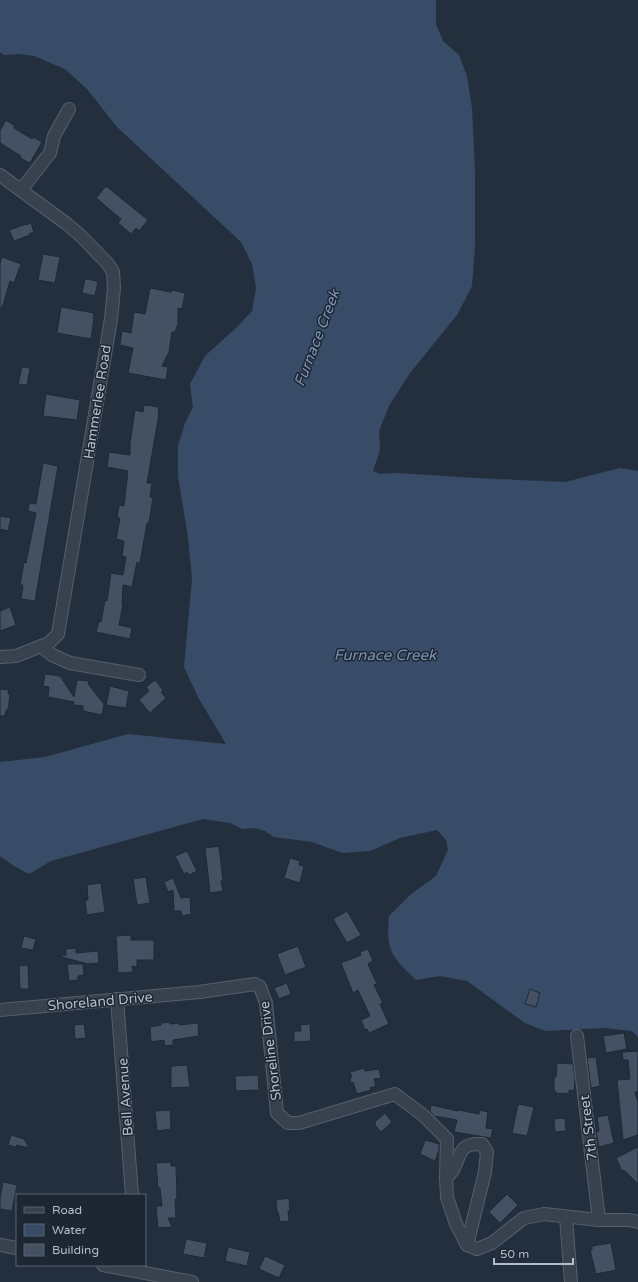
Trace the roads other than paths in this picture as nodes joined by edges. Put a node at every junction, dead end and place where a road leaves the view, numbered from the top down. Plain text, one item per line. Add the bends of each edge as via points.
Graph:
1 (69, 109) dead end
2 (1, 178) edge
3 (20, 190) junction
4 (41, 646) junction
5 (0, 657) edge
6 (139, 675) dead end
7 (200, 992) joint
8 (117, 999) junction
9 (0, 1010) edge
10 (577, 1036) dead end
11 (446, 1178) junction
12 (132, 1194) edge
13 (566, 1217) junction
14 (599, 1220) junction
15 (638, 1222) edge
16 (0, 1245) edge
17 (467, 1245) junction
18 (16, 1248) edge
19 (107, 1266) edge
20 (138, 1273) edge
21 (192, 1282) edge
22 (571, 1282) edge

1 - 3 street via 54,136 50,153
2 - 3 street, Hammerlee Road
3 - 4 street, Hammerlee Road via 81,236 108,264 113,272 114,288 62,619 58,634 49,643
4 - 5 street, Hammerlee Road via 16,656
4 - 6 street via 52,655 70,663
7 - 8 street, Shoreland Drive
7 - 11 street, Shoreline Drive via 255,984 260,987 266,1003 277,1113 288,1123 298,1123 395,1094 424,1116 447,1139
8 - 9 street, Shoreland Drive
8 - 12 street, Bell Avenue
10 - 14 street, 7th Street
11 - 17 street, Shoreline Drive via 447,1197 456,1224
11 - 17 street via 453,1170 459,1153 467,1146 482,1144 487,1152 485,1172
13 - 14 street
13 - 17 street via 544,1214 524,1218 492,1244 477,1249
13 - 22 street
14 - 15 street
16 - 18 street
19 - 20 street
20 - 21 street

